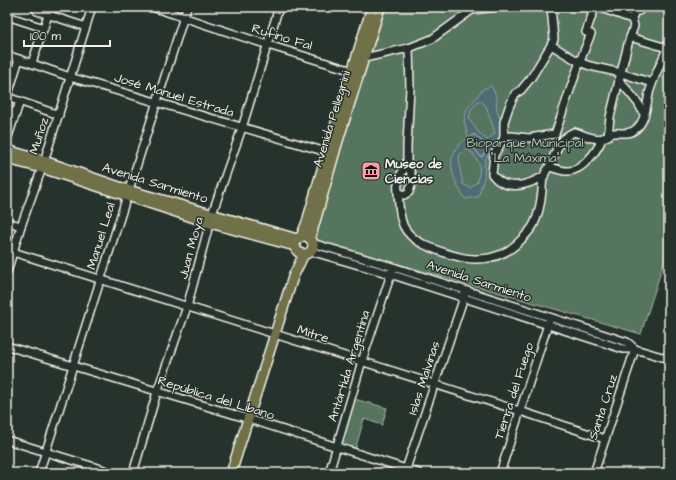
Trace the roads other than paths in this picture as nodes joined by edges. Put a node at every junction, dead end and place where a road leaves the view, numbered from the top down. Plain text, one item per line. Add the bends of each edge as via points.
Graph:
1 (92, 7) edge
2 (152, 7) edge
3 (187, 7) edge
4 (279, 7) edge
5 (372, 7) edge
6 (380, 7) edge
7 (495, 7) edge
8 (551, 7) edge
9 (597, 7) edge
10 (639, 7) edge
11 (37, 9) edge
12 (474, 9) edge
13 (7, 16) edge
14 (48, 16) junction
15 (184, 18) junction
16 (632, 19) junction
17 (32, 24) junction
18 (86, 27) junction
19 (44, 28) junction
20 (630, 37) junction
21 (268, 45) junction
22 (551, 45) junction
23 (668, 46) edge
24 (409, 48) junction
25 (7, 55) edge
26 (364, 58) junction
27 (20, 59) junction
28 (579, 62) junction
29 (32, 63) junction
30 (356, 72) junction
31 (620, 76) junction
32 (70, 77) junction
33 (652, 83) junction
34 (7, 97) edge
35 (20, 101) junction
36 (156, 102) junction
37 (7, 110) edge
38 (16, 113) junction
39 (644, 114) junction
40 (59, 115) junction
41 (242, 128) junction
42 (605, 137) junction
43 (504, 138) junction
44 (7, 140) edge
45 (7, 150) edge
46 (331, 154) junction
47 (7, 159) edge
48 (407, 162) junction
49 (43, 165) junction
50 (549, 166) junction
51 (544, 176) junction
52 (398, 192) junction
53 (127, 193) junction
54 (211, 219) junction
55 (7, 222) edge
56 (21, 226) junction
57 (303, 245) junction
58 (13, 252) junction
59 (391, 271) junction
60 (7, 272) edge
61 (100, 280) junction
62 (466, 290) junction
63 (464, 298) junction
64 (187, 307) junction
65 (549, 321) junction
66 (275, 335) junction
67 (7, 346) edge
68 (635, 348) junction
69 (669, 359) edge
70 (362, 362) junction
71 (73, 367) junction
72 (434, 385) junction
73 (157, 392) junction
74 (520, 411) junction
75 (248, 419) junction
76 (605, 439) junction
77 (7, 440) edge
78 (337, 447) junction
79 (46, 453) junction
80 (406, 471) edge
81 (39, 473) edge
82 (114, 473) edge
83 (133, 473) edge
84 (231, 473) edge
85 (329, 473) edge
86 (419, 473) edge
87 (500, 473) edge
88 (594, 473) edge

1 - 18 street, Muñoz
2 - 15 street, Rufino Fal
3 - 15 street, Manuel Leal
4 - 21 street, Juan Moya
5 - 30 main road, Avenida Pellegrini
6 - 26 main road, Avenida Pellegrini
7 - 12 street
8 - 22 street via 554,32
9 - 16 street
9 - 28 street via 586,32 591,34
10 - 16 street via 639,11 635,10
11 - 14 street
11 - 17 street
12 - 24 street via 432,39
13 - 17 street
14 - 18 street
14 - 19 street
15 - 21 street, Rufino Fal
15 - 36 street, Manuel Leal
16 - 20 street via 634,26
17 - 19 street
18 - 32 street, Muñoz
19 - 29 street
20 - 23 street
20 - 31 street
21 - 30 street, Rufino Fal
21 - 41 street, Juan Moya
22 - 28 street
22 - 43 street via 526,84 515,94 504,122
23 - 33 street
24 - 26 street
24 - 48 street
25 - 27 street, José Manuel Estrada
26 - 30 main road, Avenida Pellegrini
27 - 29 street, José Manuel Estrada
27 - 34 street
28 - 31 street
28 - 43 street via 555,134 530,138
29 - 32 street, José Manuel Estrada
30 - 46 main road, Avenida Pellegrini
31 - 33 street
31 - 39 street
31 - 42 street
32 - 36 street, José Manuel Estrada
32 - 40 street, Muñoz
33 - 39 street
34 - 35 street
35 - 38 street
35 - 40 street
36 - 41 street, José Manuel Estrada
36 - 53 street, Manuel Leal
37 - 38 street
38 - 44 street
39 - 42 street via 644,119 632,131 613,133
40 - 49 street, Muñoz
41 - 46 street, José Manuel Estrada
41 - 54 street, Juan Moya
42 - 50 street via 598,150 576,170 567,172
42 - 50 street via 589,137 574,132 567,134 558,145
43 - 51 street via 494,155 492,174 497,181 516,186 531,184
45 - 49 main road, Avenida Sarmiento
46 - 57 main road, Avenida Pellegrini via 307,222
47 - 49 main road, Avenida Sarmiento
48 - 52 street via 399,178
48 - 52 street via 412,182 409,192 404,195
49 - 53 main road, Avenida Sarmiento
49 - 56 street, Muñoz
50 - 51 street
51 - 52 street via 535,223 529,232 504,254 488,259 472,259 444,253 415,239 401,223
53 - 54 main road, Avenida Sarmiento
53 - 61 street, Manuel Leal
54 - 57 main road, Avenida Sarmiento
54 - 64 street, Juan Moya
55 - 56 street
56 - 58 street, Muñoz
57 - 59 street, Avenida Sarmiento
57 - 66 main road, Avenida Pellegrini
58 - 60 street, Muñoz
58 - 61 street, Mitre
59 - 62 street, Avenida Sarmiento
59 - 63 street, Avenida Sarmiento
59 - 70 street, Antártida Argentina
61 - 64 street, Mitre
61 - 71 street, Manuel Leal
62 - 63 street, Islas Malvinas
62 - 65 street, Avenida Sarmiento
63 - 65 street, Avenida Sarmiento
63 - 72 street, Islas Malvinas
64 - 66 street, Mitre
64 - 73 street, Juan Moya
65 - 68 street, Avenida Sarmiento via 627,342
65 - 74 street, Tierra del Fuego
66 - 70 street, Mitre
66 - 75 main road, Avenida Pellegrini
67 - 71 street, República del Líbano
68 - 69 street, Avenida Sarmiento
68 - 76 street, Santa Cruz
70 - 72 street, Mitre
70 - 78 street, Antártida Argentina
71 - 73 street, República del Líbano
71 - 79 street, Manuel Leal
72 - 74 street, Mitre
72 - 80 street, Islas Malvinas
73 - 75 street, República del Líbano
73 - 83 street, Juan Moya
74 - 76 street, Mitre
74 - 87 street, Tierra del Fuego
75 - 78 street, República del Líbano
75 - 84 main road, Avenida Pellegrini
76 - 88 street, Santa Cruz
77 - 79 street
78 - 80 street, República del Líbano
78 - 85 street, Antártida Argentina
79 - 81 street, Manuel Leal
79 - 82 street
80 - 86 street, República del Líbano

